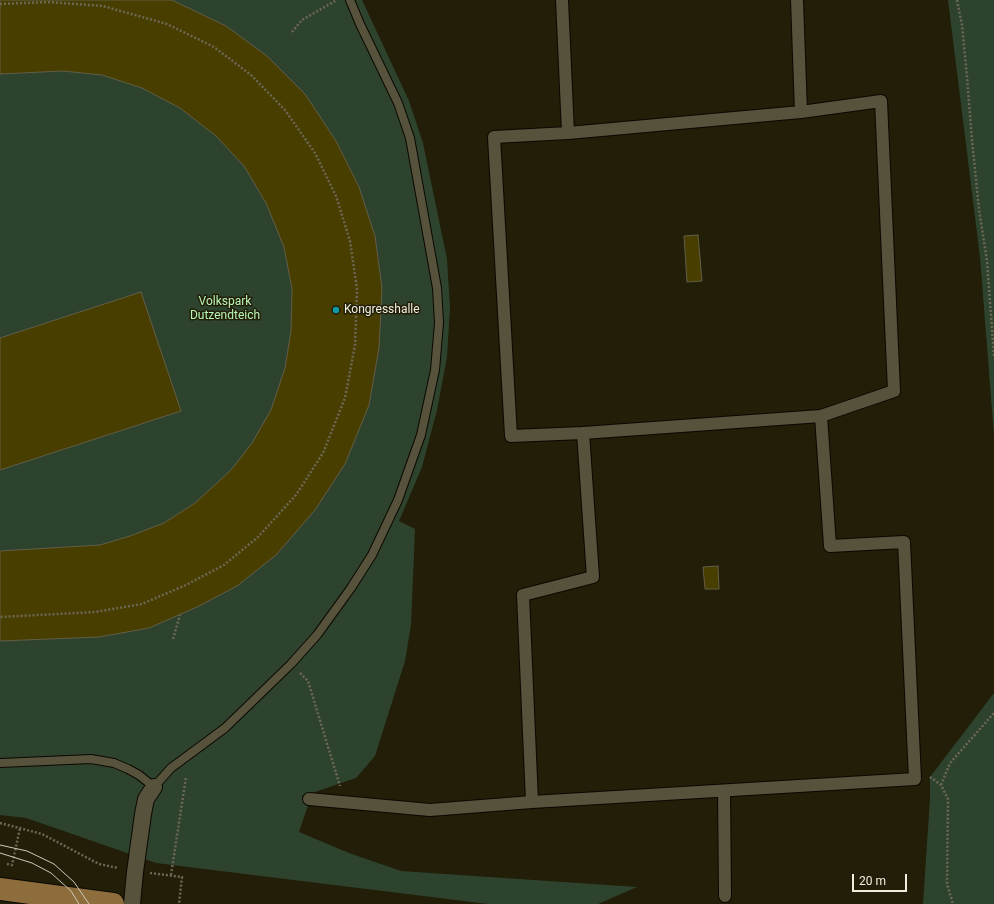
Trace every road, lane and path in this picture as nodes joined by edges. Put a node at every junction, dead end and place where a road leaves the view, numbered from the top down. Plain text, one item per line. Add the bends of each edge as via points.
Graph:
1 (337, 0) edge
2 (350, 0) edge
3 (562, 0) edge
4 (797, 0) edge
5 (957, 0) edge
6 (0, 4) edge
7 (292, 32) dead end
8 (801, 112) junction
9 (568, 133) junction
10 (994, 356) edge
11 (821, 416) junction
12 (583, 433) junction
13 (180, 615) dead end
14 (0, 617) edge
15 (173, 639) dead end
16 (291, 664) junction
17 (994, 713) edge
18 (0, 762) edge
19 (186, 777) dead end
20 (915, 779) junction
21 (941, 785) junction
22 (154, 786) junction
23 (724, 791) junction
24 (309, 799) dead end
25 (345, 802) junction
26 (532, 802) junction
27 (0, 823) edge
28 (20, 828) junction
29 (8, 864) dead end
30 (135, 872) junction
31 (171, 875) junction
32 (0, 889) edge
33 (725, 896) dead end
34 (113, 904) edge
35 (132, 904) edge
36 (179, 904) edge
37 (953, 904) edge

1 - 7 path via 302,20
2 - 16 lane via 398,103 410,138 434,265 439,324 435,370 414,455 398,500 372,555 317,635
3 - 9 street
4 - 8 street
5 - 10 path via 962,25 979,209 988,261
6 - 14 path via 48,2 103,6 167,24 214,47 251,75 285,110 315,153 336,196 350,241 358,289 355,345 345,398 323,453 296,495 258,537 224,565 142,604 95,612
8 - 9 street
8 - 11 street via 881,101 894,391
9 - 12 street via 494,137 512,436
11 - 12 street
11 - 20 street via 830,546 904,542
12 - 26 street via 593,577 523,595
13 - 15 path
16 - 22 lane via 224,728 171,768
16 - 25 path via 308,682
17 - 21 path via 950,763
18 - 22 lane via 91,759 128,768
19 - 31 path
20 - 21 path via 930,777
20 - 23 street
21 - 37 path via 948,799 947,884
22 - 30 street via 146,799
23 - 26 street
23 - 33 street
24 - 25 street
25 - 26 street via 430,810
27 - 28 path
28 - 29 path via 12,865
28 - 30 path via 42,834 98,864
30 - 31 path
30 - 35 street
31 - 36 path via 182,877
32 - 34 main road

